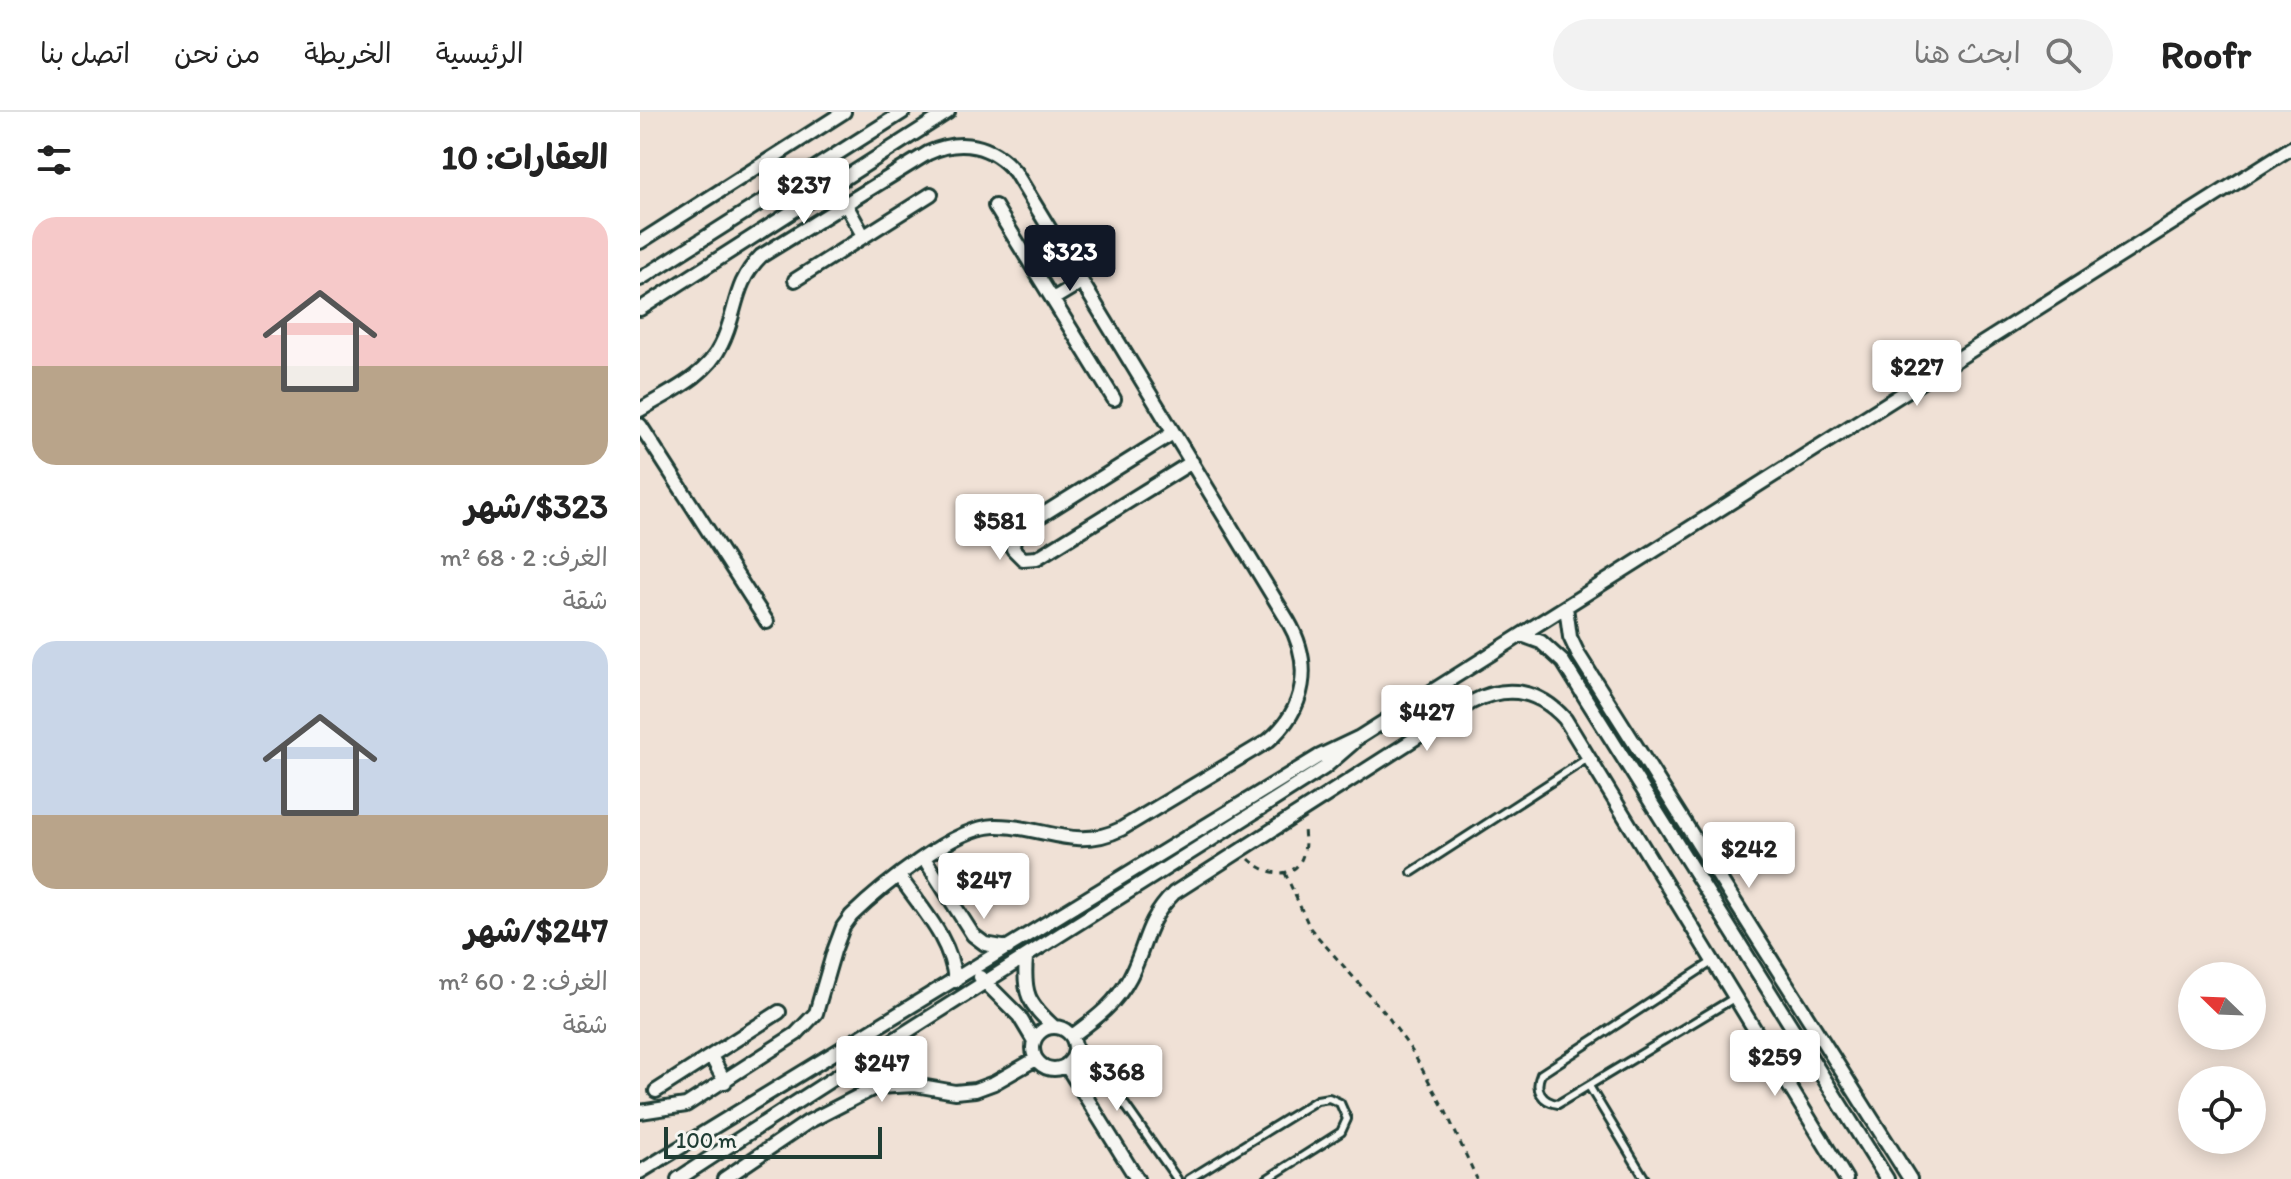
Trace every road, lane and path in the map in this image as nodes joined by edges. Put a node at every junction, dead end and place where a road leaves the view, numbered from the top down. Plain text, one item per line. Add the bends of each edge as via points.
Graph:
1 (844, 112) edge
2 (903, 112) edge
3 (948, 112) edge
4 (2291, 148) edge
5 (931, 194) dead end
6 (845, 203) junction
7 (995, 206) dead end
8 (864, 237) junction
9 (640, 242) edge
10 (640, 279) edge
11 (795, 280) dead end
12 (1081, 282) junction
13 (1053, 299) junction
14 (640, 309) edge
15 (1114, 399) dead end
16 (640, 410) edge
17 (640, 425) edge
18 (1173, 433) junction
19 (1192, 462) junction
20 (1566, 607) junction
21 (767, 622) dead end
22 (1522, 635) junction
23 (1358, 738) junction
24 (1588, 758) junction
25 (1302, 810) junction
26 (1240, 850) junction
27 (924, 858) junction
28 (1412, 872) dead end
29 (1285, 873) junction
30 (899, 876) junction
31 (1008, 948) junction
32 (1026, 958) junction
33 (1712, 962) junction
34 (974, 969) junction
35 (955, 981) junction
36 (984, 982) junction
37 (1734, 998) junction
38 (779, 1012) dead end
39 (1054, 1027) junction
40 (1072, 1036) junction
41 (1034, 1041) junction
42 (711, 1056) junction
43 (1036, 1059) junction
44 (1066, 1065) junction
45 (725, 1082) junction
46 (1109, 1082) dead end
47 (1589, 1086) junction
48 (656, 1091) dead end
49 (640, 1112) edge
50 (640, 1172) edge
51 (678, 1179) edge
52 (724, 1179) edge
53 (1137, 1179) edge
54 (1177, 1179) edge
55 (1189, 1179) edge
56 (1267, 1179) edge
57 (1477, 1179) edge
58 (1645, 1179) edge
59 (1846, 1179) edge
60 (1887, 1179) edge
61 (1910, 1179) edge

1 - 9 street
2 - 10 street
3 - 14 street
4 - 20 street
5 - 8 street
6 - 8 street
6 - 12 street via 938,148 981,147 1000,156 1015,172
6 - 16 street via 751,265 738,288 722,344 709,364
7 - 13 street
8 - 11 street
12 - 13 street
12 - 18 street
13 - 15 street
17 - 21 street
18 - 19 street
18 - 19 street via 1018,530 1013,549 1023,559 1037,558
19 - 27 street via 1295,634 1303,678 1289,720 1268,741 1113,833 1060,838 995,826 964,835
20 - 22 street
20 - 61 street via 1578,654
22 - 23 street
22 - 60 street via 1541,642 1563,662
23 - 31 street via 1318,757
23 - 32 street via 1324,768
24 - 25 street via 1555,708 1529,694 1500,692 1472,702
24 - 28 lane
24 - 33 street
25 - 26 street
25 - 29 path via 1302,857
26 - 29 path via 1264,871
26 - 40 street via 1164,904 1124,988 1101,1015
27 - 30 street
27 - 31 street via 973,935 985,944
29 - 57 path via 1310,928 1412,1051
30 - 35 street via 946,947
30 - 45 street via 843,927 819,1006 809,1021
31 - 34 street
32 - 36 street
32 - 39 street via 1029,1001
33 - 37 street
33 - 47 lane via 1541,1074 1538,1085 1544,1099 1558,1104
34 - 35 street
34 - 36 street
35 - 50 street
36 - 41 street via 1019,1016
36 - 51 street
37 - 47 lane
37 - 59 street
38 - 42 street
39 - 40 street
39 - 41 street
40 - 44 street via 1074,1055
41 - 43 street
42 - 45 street
42 - 48 street
43 - 44 street via 1047,1068
43 - 52 street via 975,1090 876,1087 808,1122
44 - 53 street
45 - 49 street via 686,1105
46 - 54 lane
47 - 58 lane
55 - 56 lane via 1317,1100 1340,1103 1347,1119 1341,1132

